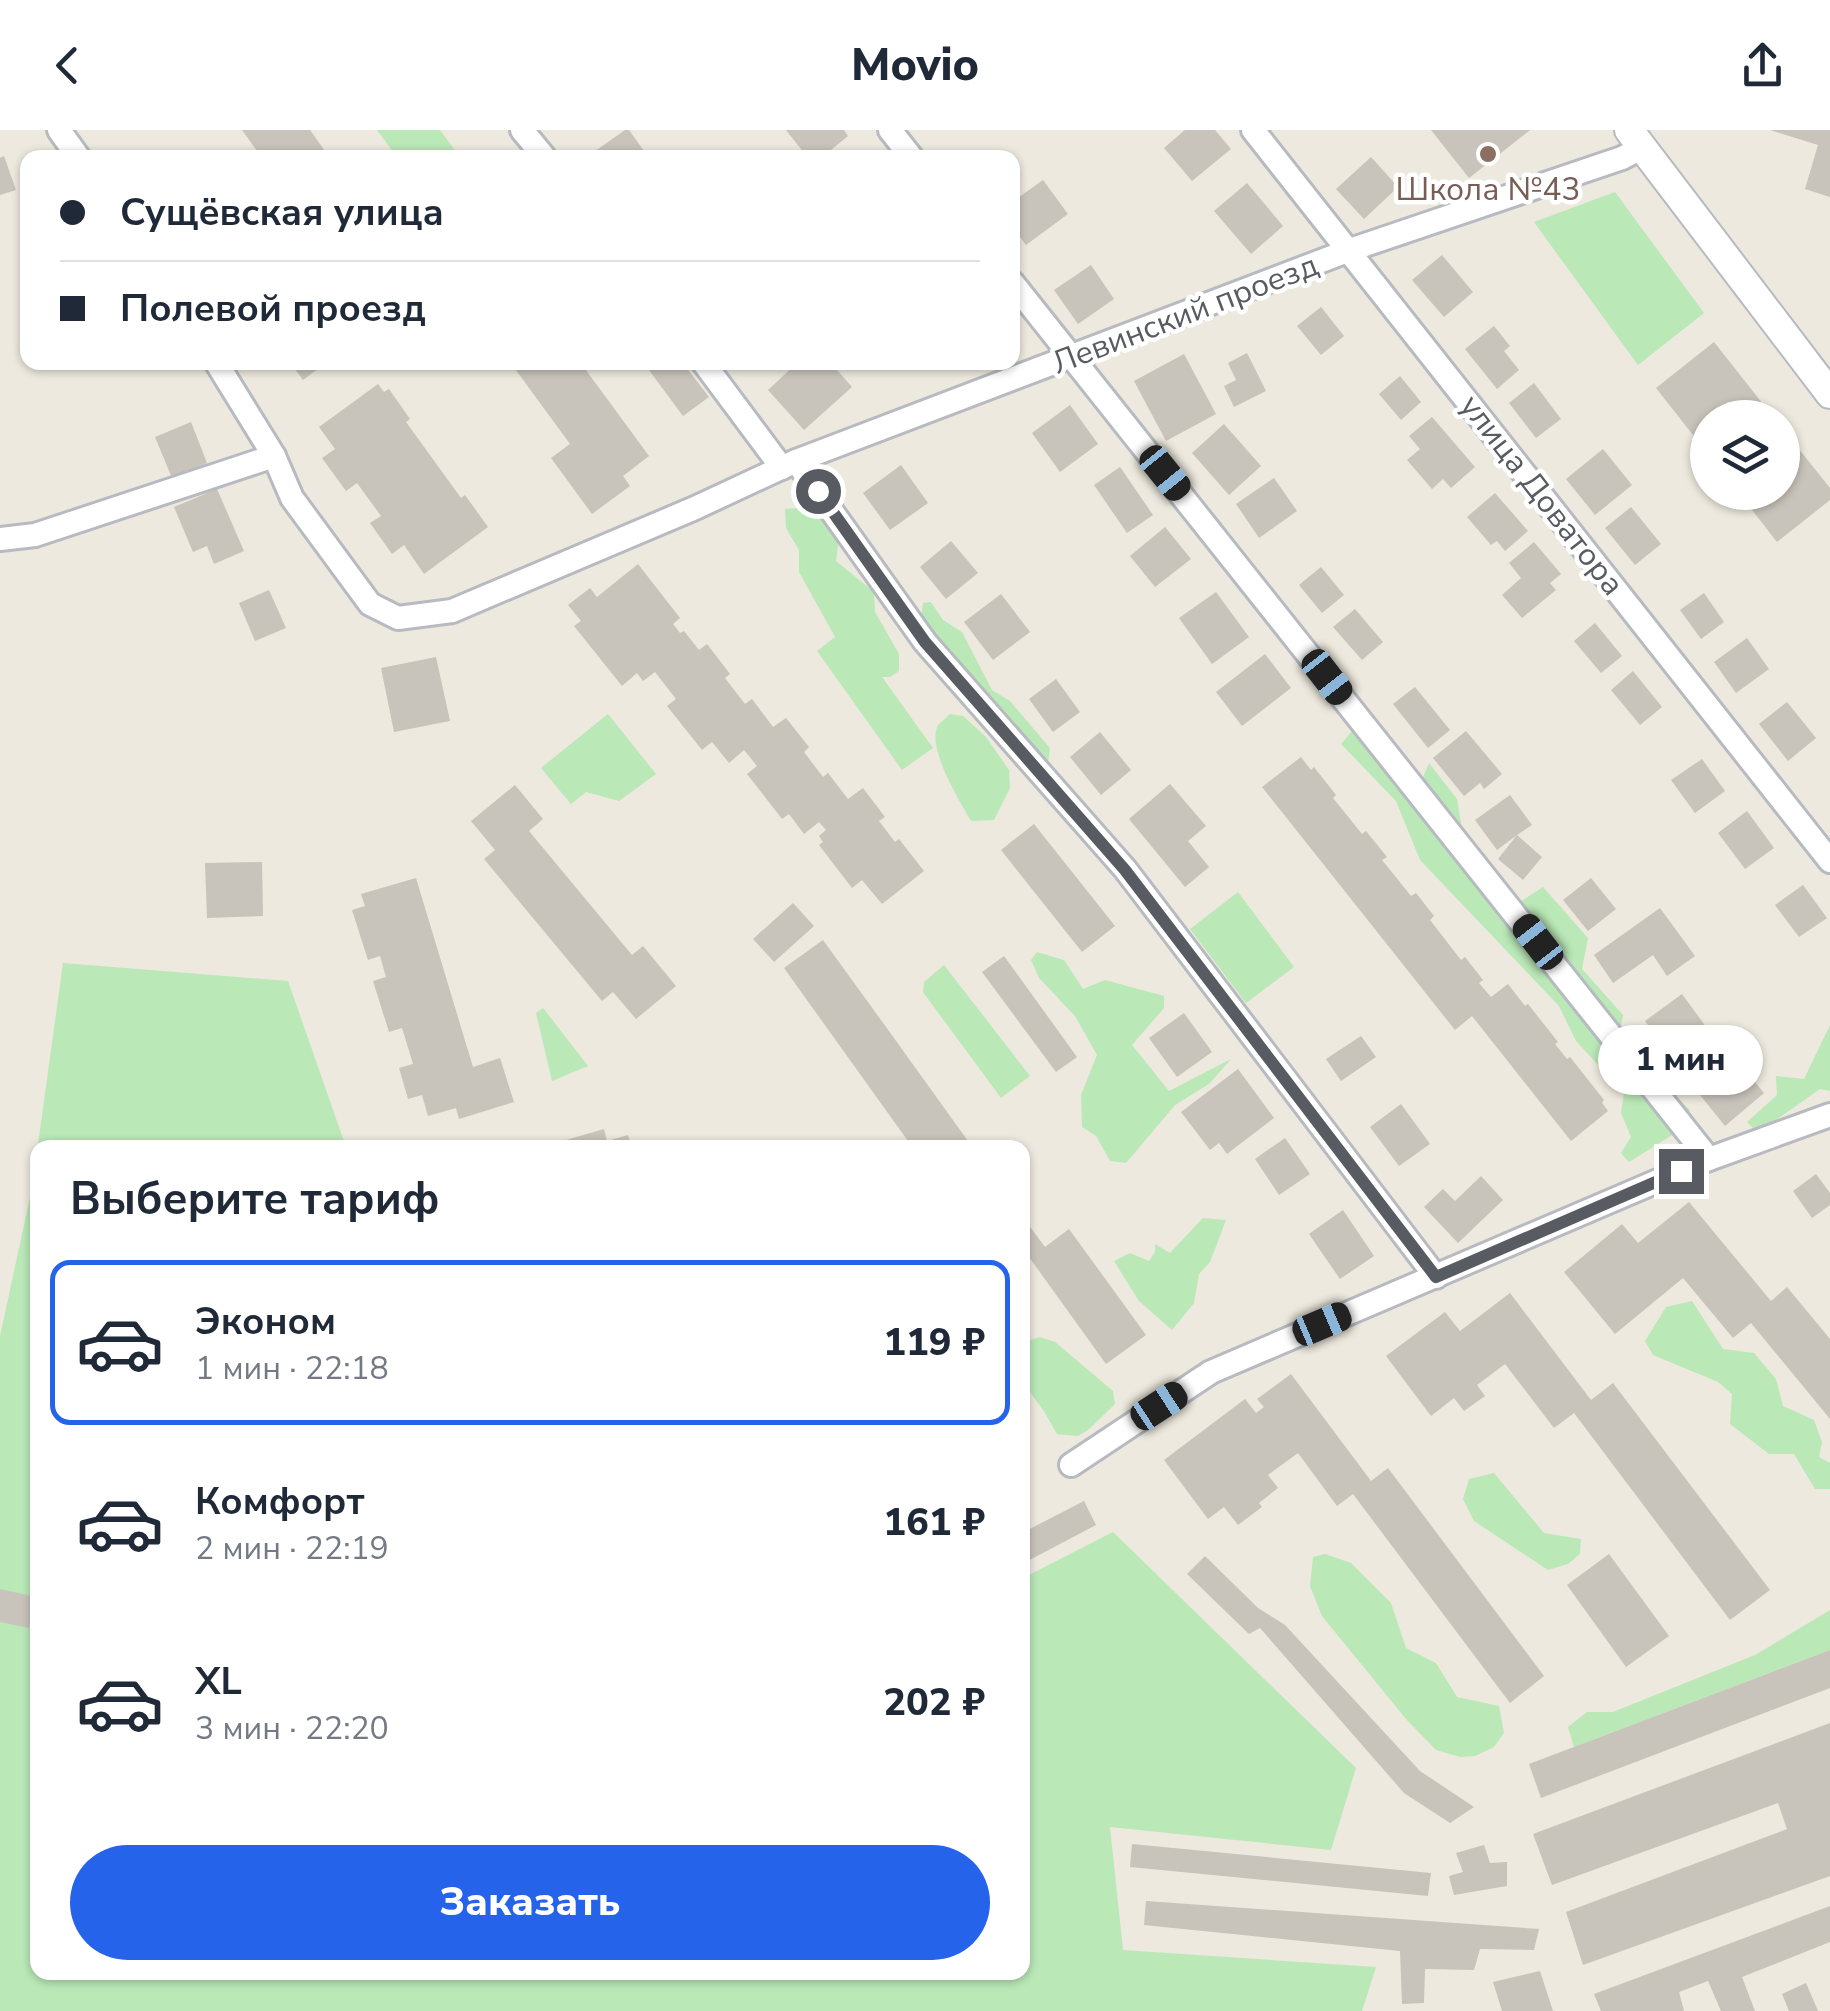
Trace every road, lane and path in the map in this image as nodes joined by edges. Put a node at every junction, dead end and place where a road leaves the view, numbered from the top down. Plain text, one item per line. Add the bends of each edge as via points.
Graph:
1 (522, 130) edge
2 (890, 130) edge
3 (1253, 130) edge
4 (1635, 139) edge
5 (538, 150) edge
6 (906, 150) edge
7 (1350, 250) junction
8 (1020, 292) edge
9 (1073, 356) junction
10 (221, 370) edge
11 (711, 370) edge
12 (1830, 394) edge
13 (274, 456) junction
14 (789, 464) junction
15 (0, 539) edge
16 (1830, 861) edge
17 (1830, 1116) edge
18 (1709, 1159) junction
19 (1436, 1277) junction
20 (1071, 1465) dead end

1 - 5 street
2 - 6 street
3 - 7 street, улица Доватора
4 - 7 street, Левинский проезд via 1622,158
4 - 12 street
7 - 9 street, Левинский проезд
7 - 16 street, улица Доватора
8 - 9 street
9 - 14 street, Левинский проезд
9 - 18 street
10 - 13 street
11 - 14 street
13 - 14 street, Левинский проезд via 292,498 370,604 398,618 452,611
13 - 15 street via 34,535
14 - 19 street via 925,642 1125,870
17 - 18 street
18 - 19 street
19 - 20 street via 1211,1372

